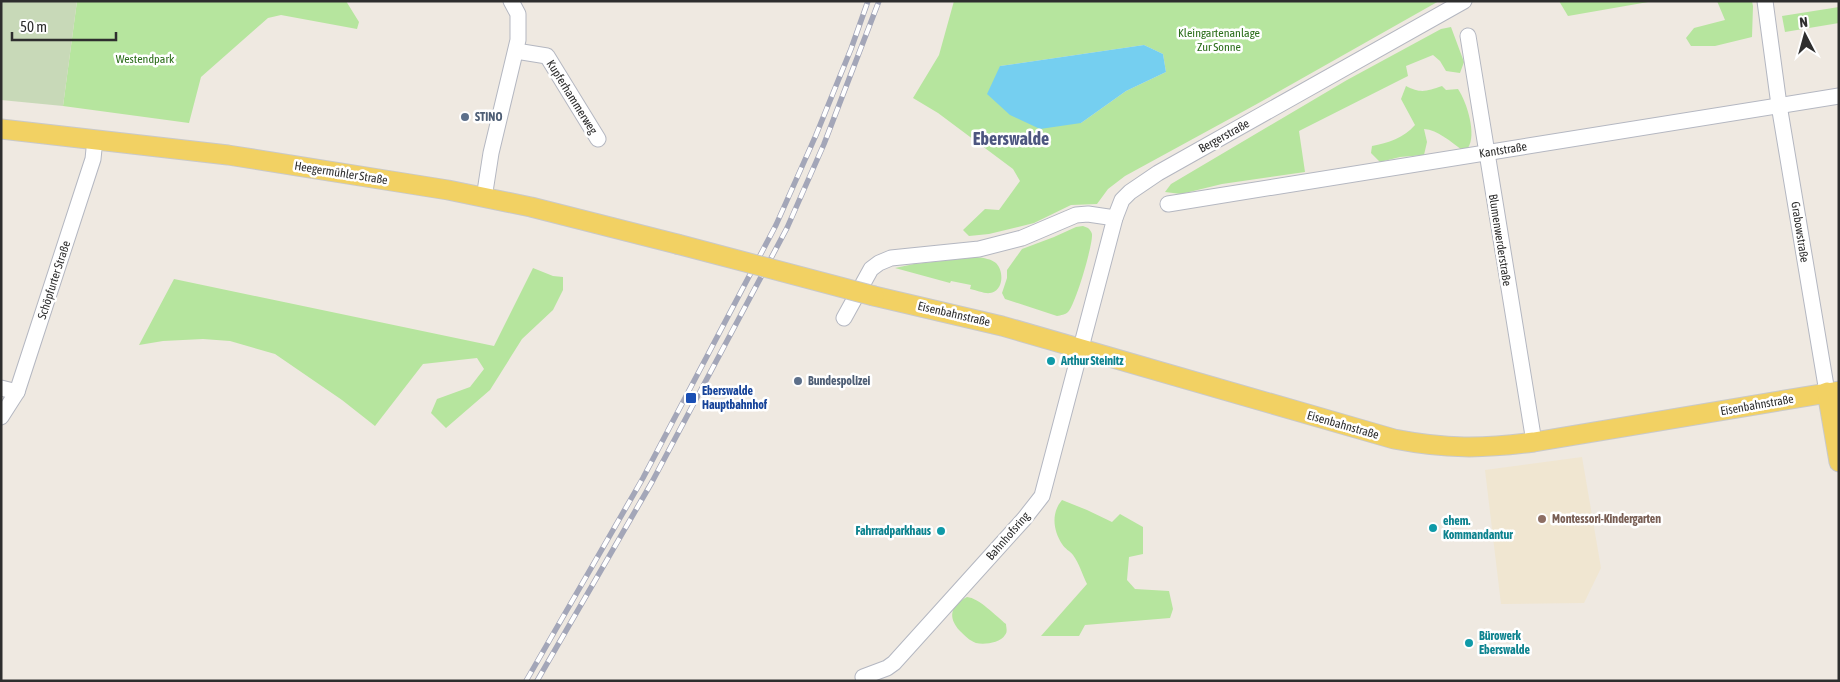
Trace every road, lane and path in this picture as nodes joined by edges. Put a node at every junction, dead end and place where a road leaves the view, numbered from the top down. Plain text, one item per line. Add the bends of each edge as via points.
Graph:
1 (511, 1) edge
2 (1464, 1) edge
3 (1765, 1) edge
4 (1468, 36) dead end
5 (516, 51) junction
6 (1839, 96) edge
7 (1779, 105) junction
8 (1, 129) edge
9 (95, 139) junction
10 (598, 139) dead end
11 (1486, 153) junction
12 (484, 198) junction
13 (1168, 204) dead end
14 (1115, 218) junction
15 (677, 244) joint
16 (844, 318) dead end
17 (1081, 349) junction
18 (1, 388) edge
19 (1833, 391) edge
20 (17, 392) junction
21 (1, 417) edge
22 (1534, 442) junction
23 (1839, 462) edge
24 (863, 677) dead end

1 - 5 street via 518,14
2 - 14 street, Bergerstraße via 1158,174 1122,200
3 - 7 street, Grabowstraße
4 - 11 street, Blumenwerderstraße
5 - 10 street, Kupferhammerweg via 547,56
5 - 12 street
6 - 7 street, Kantstraße
7 - 11 street, Kantstraße
7 - 19 street, Grabowstraße
8 - 9 main road, Heegermühler Straße
9 - 12 main road, Heegermühler Straße via 295,165
9 - 20 street, Schöpfurter Straße via 93,159
11 - 13 street, Kantstraße
11 - 22 street, Blumenwerderstraße
12 - 15 main road, Heegermühler Straße
14 - 16 street via 1076,215 1022,238 988,247 892,258 871,269
14 - 17 street, Bergerstraße
15 - 17 main road, Eisenbahnstraße, bridge via 874,296 989,322
17 - 22 main road, Eisenbahnstraße via 1394,440 1457,448
17 - 24 street, Bahnhofsring via 1042,496 894,663
18 - 20 street
19 - 22 main road, Eisenbahnstraße
19 - 23 main road, Grabowstraße
20 - 21 street, Schöpfurter Straße

